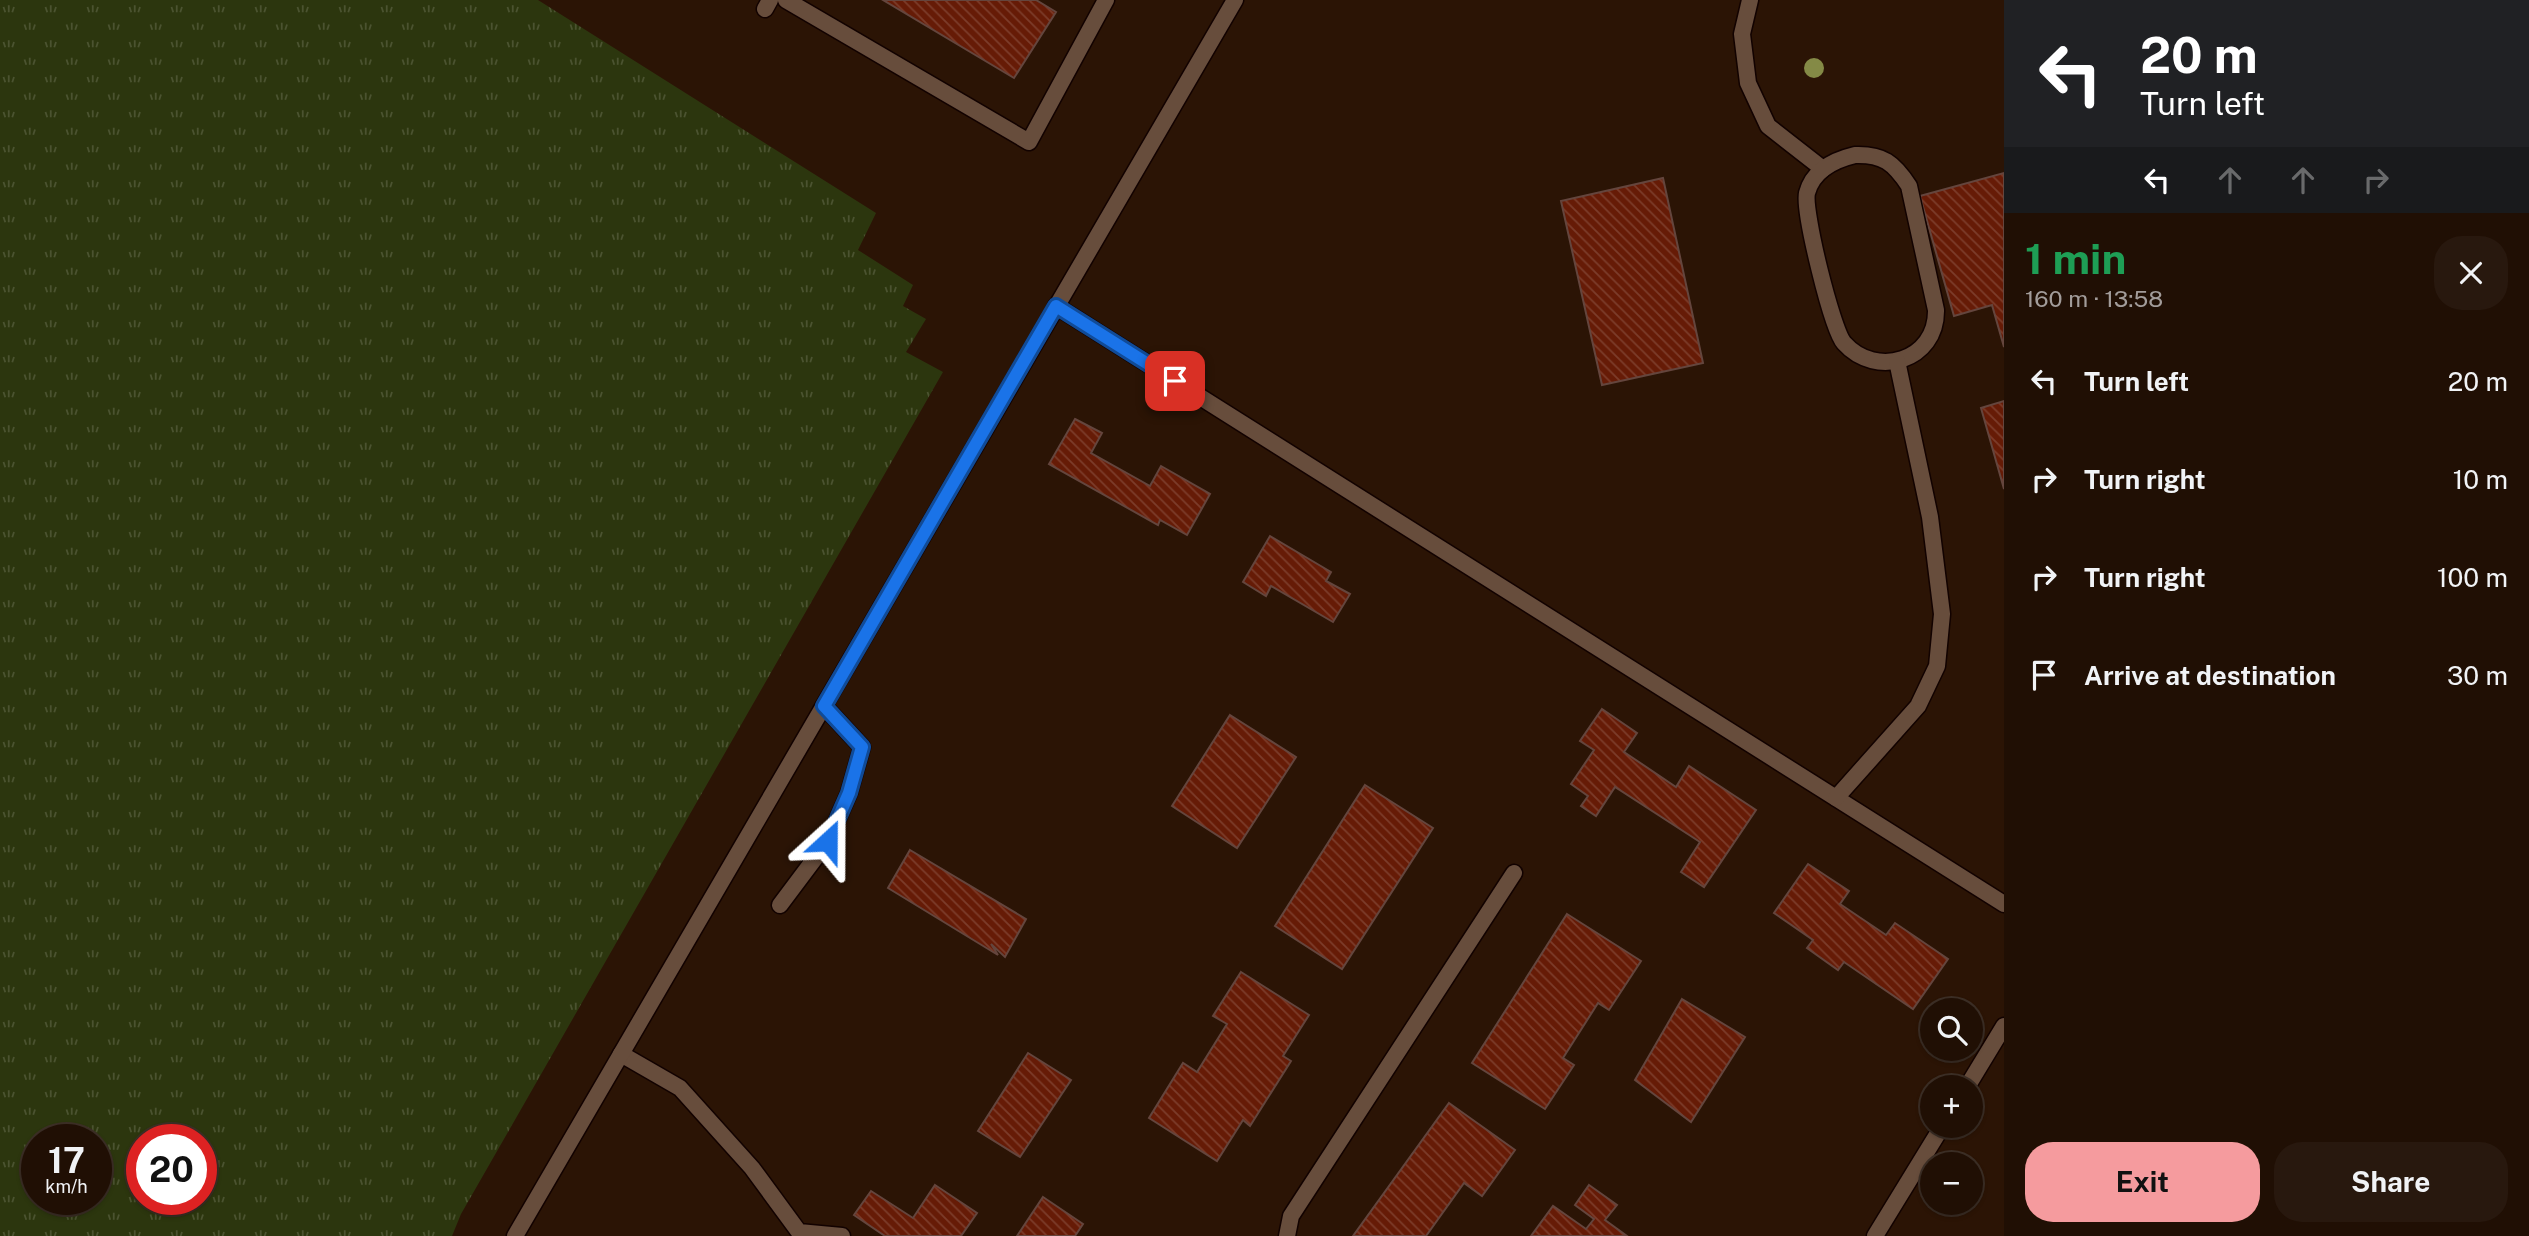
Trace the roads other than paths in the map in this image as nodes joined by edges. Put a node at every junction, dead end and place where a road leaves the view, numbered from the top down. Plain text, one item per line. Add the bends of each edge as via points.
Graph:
1 (786, 0) edge
2 (1106, 0) edge
3 (1235, 0) edge
4 (1750, 0) edge
5 (1823, 169) junction
6 (1056, 306) junction
7 (1897, 361) junction
8 (824, 706) junction
9 (1836, 798) junction
10 (1514, 873) dead end
11 (2004, 904) edge
12 (780, 905) dead end
13 (2004, 1026) edge
14 (621, 1054) junction
15 (1974, 1075) edge
16 (1935, 1138) edge
17 (515, 1236) edge
18 (842, 1236) edge
19 (1287, 1236) edge
20 (1875, 1236) edge

1 - 2 lane via 1029,142
3 - 6 lane
4 - 5 lane via 1742,34 1748,83 1768,125
5 - 7 lane via 1807,195 1831,317 1841,340 1855,354 1876,362
5 - 7 lane via 1838,159 1873,155 1888,161 1909,186 1937,322 1923,348
6 - 8 lane
6 - 9 lane
7 - 9 lane via 1930,517 1942,614 1937,666 1919,706
8 - 12 lane via 862,747 828,841
8 - 14 lane
9 - 11 lane
10 - 19 lane via 1291,1216
13 - 15 lane
14 - 17 lane
14 - 18 lane via 680,1087 799,1232
16 - 20 lane

